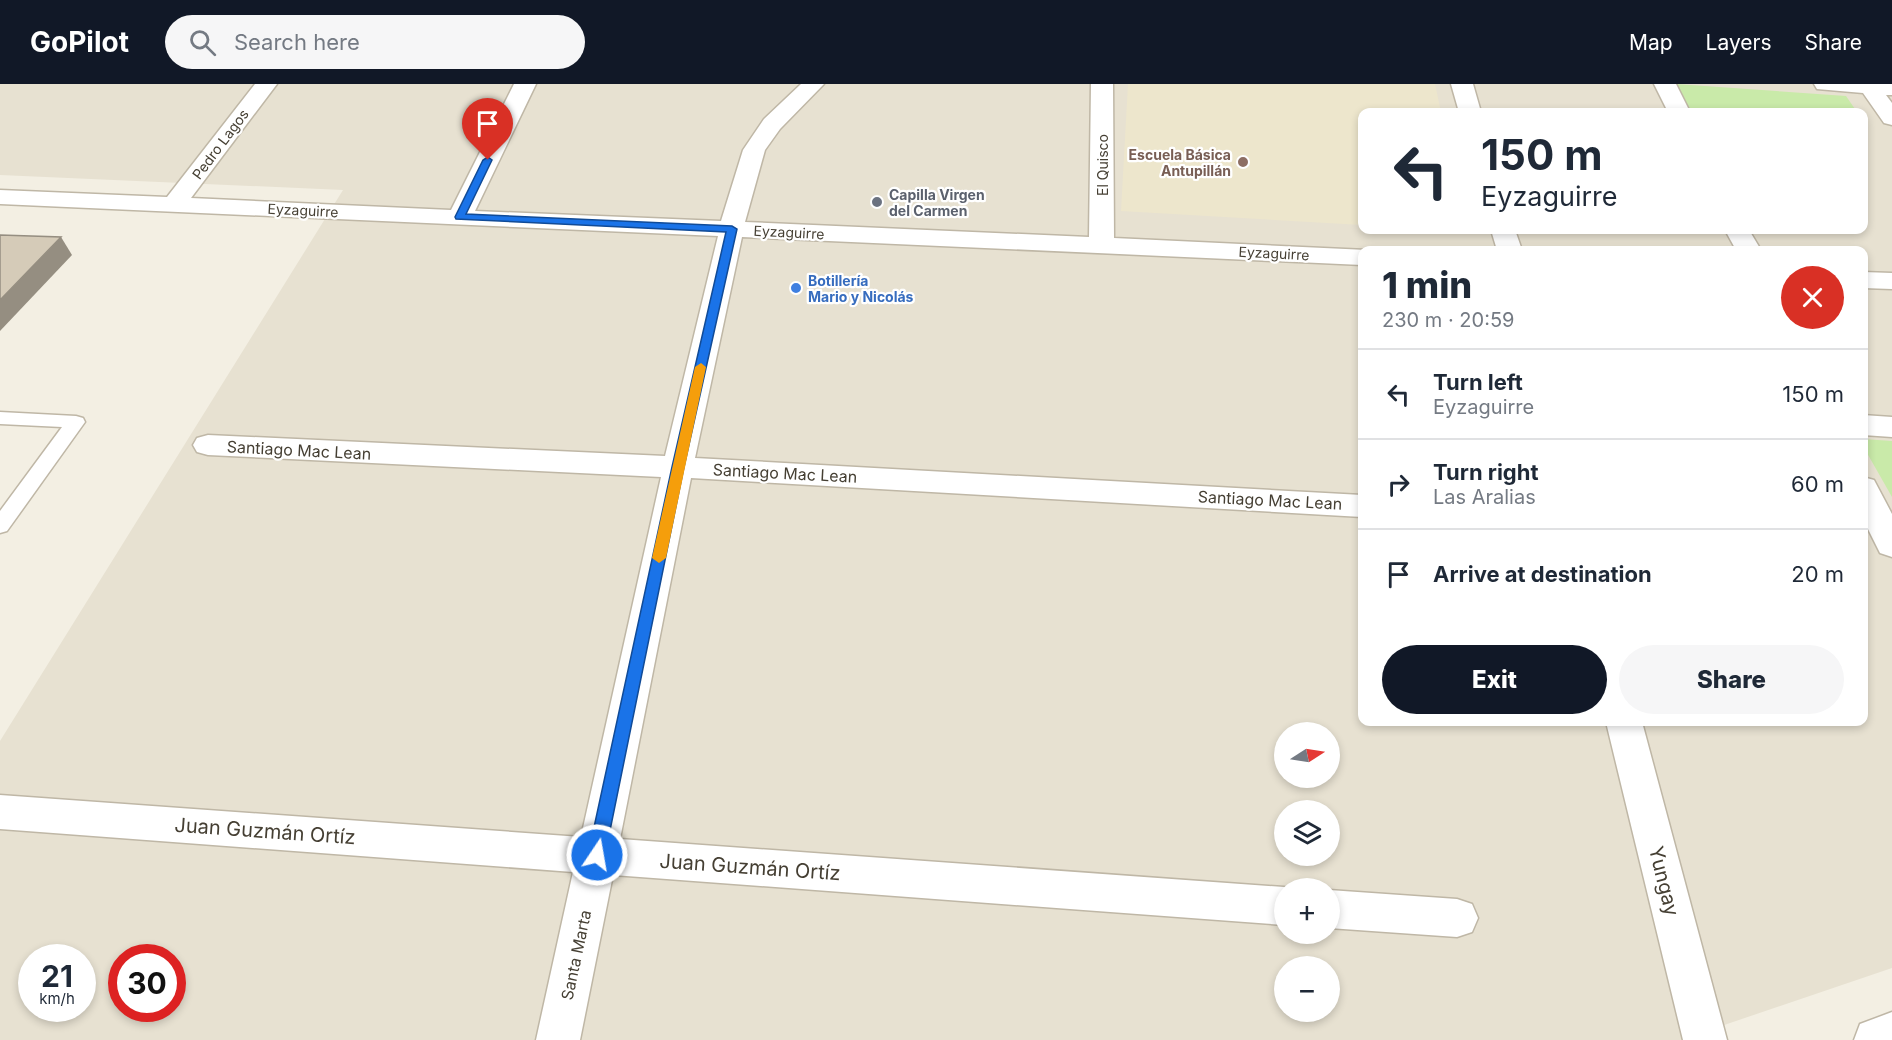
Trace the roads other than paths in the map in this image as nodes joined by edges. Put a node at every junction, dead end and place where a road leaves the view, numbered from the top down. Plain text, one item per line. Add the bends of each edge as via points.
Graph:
1 (266, 84) edge
2 (525, 84) edge
3 (813, 84) edge
4 (1102, 84) edge
5 (1462, 84) edge
6 (1665, 84) edge
7 (1825, 84) edge
8 (1869, 87) junction
9 (1892, 88) edge
10 (1469, 108) edge
11 (1677, 108) edge
12 (1892, 118) edge
13 (0, 196) edge
14 (174, 204) junction
15 (460, 217) junction
16 (732, 229) junction
17 (1101, 246) junction
18 (1358, 257) edge
19 (1868, 280) edge
20 (1892, 281) edge
21 (0, 418) edge
22 (1868, 425) edge
23 (1892, 427) edge
24 (208, 445) dead end
25 (678, 467) junction
26 (1868, 498) edge
27 (1358, 506) edge
28 (0, 526) edge
29 (1892, 544) edge
30 (1625, 726) edge
31 (0, 812) edge
32 (597, 855) junction
33 (1274, 905) edge
34 (1340, 910) edge
35 (1457, 918) dead end
36 (1892, 1034) edge
37 (558, 1040) edge
38 (1705, 1040) edge
39 (1876, 1040) edge

1 - 14 street, Pedro Lagos
2 - 15 street
3 - 16 street, Santa Marta via 772,124 754,150
4 - 17 street, El Quisco
5 - 10 street
6 - 11 street
7 - 8 street
8 - 9 street
8 - 12 street
13 - 14 street, Eyzaguirre
14 - 15 street, Eyzaguirre
15 - 16 street, Eyzaguirre
16 - 17 street, Eyzaguirre
16 - 25 street, Santa Marta
17 - 18 street, Eyzaguirre
19 - 20 street
21 - 28 lane via 76,422
22 - 23 street
24 - 25 street, Santiago Mac Lean
25 - 27 street, Santiago Mac Lean
25 - 32 street, Santa Marta
26 - 29 street
30 - 38 street, Yungay
31 - 32 street, Juan Guzmán Ortíz
32 - 33 street, Juan Guzmán Ortíz
32 - 37 street, Santa Marta
34 - 35 street
36 - 39 street

